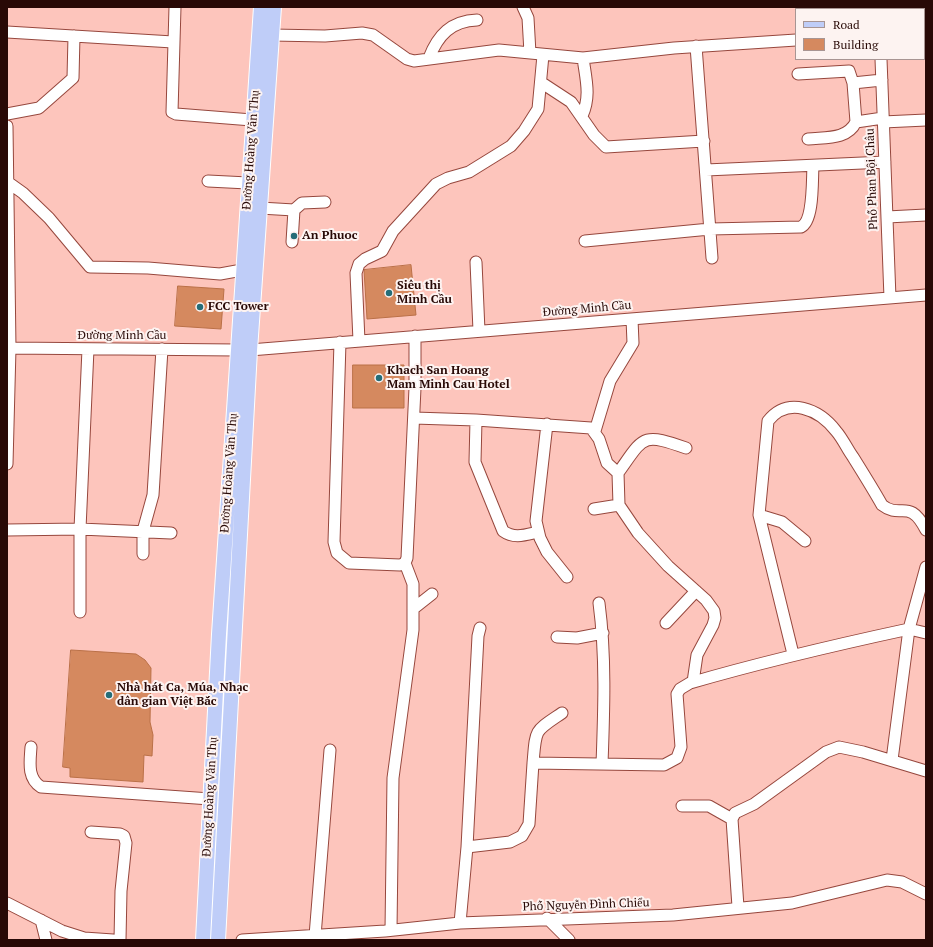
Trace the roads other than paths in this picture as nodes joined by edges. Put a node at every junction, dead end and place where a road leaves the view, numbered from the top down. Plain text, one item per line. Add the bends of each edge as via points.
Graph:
1 (175, 7) edge
2 (261, 7) edge
3 (274, 7) edge
4 (523, 7) edge
5 (477, 20) dead end
6 (7, 32) edge
7 (272, 35) junction
8 (74, 36) junction
9 (795, 40) edge
10 (173, 42) junction
11 (696, 46) junction
12 (530, 53) junction
13 (543, 55) junction
14 (429, 58) junction
15 (583, 58) junction
16 (881, 60) edge
17 (798, 74) dead end
18 (882, 80) junction
19 (542, 83) junction
20 (853, 83) junction
21 (7, 114) edge
22 (257, 114) junction
23 (582, 116) junction
24 (883, 120) junction
25 (926, 120) edge
26 (856, 122) junction
27 (7, 126) edge
28 (808, 138) dead end
29 (704, 141) junction
30 (8, 162) edge
31 (885, 162) junction
32 (813, 166) junction
33 (706, 170) junction
34 (208, 181) dead end
35 (9, 183) junction
36 (248, 183) junction
37 (325, 202) dead end
38 (260, 208) junction
39 (294, 210) junction
40 (926, 215) edge
41 (887, 217) junction
42 (710, 229) junction
43 (585, 241) dead end
44 (292, 242) dead end
45 (712, 258) dead end
46 (476, 262) dead end
47 (242, 270) junction
48 (926, 295) edge
49 (890, 298) junction
50 (632, 319) junction
51 (480, 331) junction
52 (415, 336) junction
53 (359, 341) junction
54 (340, 342) junction
55 (8, 348) edge
56 (88, 349) junction
57 (162, 349) junction
58 (243, 350) junction
59 (414, 418) junction
60 (476, 420) junction
61 (547, 424) junction
62 (595, 432) junction
63 (686, 448) dead end
64 (7, 464) edge
65 (618, 473) junction
66 (619, 505) junction
67 (594, 509) dead end
68 (759, 515) junction
69 (80, 529) junction
70 (7, 530) edge
71 (926, 530) edge
72 (144, 531) junction
73 (538, 532) junction
74 (171, 533) dead end
75 (805, 541) dead end
76 (143, 554) dead end
77 (405, 563) junction
78 (926, 567) edge
79 (567, 577) dead end
80 (696, 591) junction
81 (432, 594) dead end
82 (599, 603) dead end
83 (413, 609) junction
84 (80, 612) dead end
85 (666, 623) dead end
86 (480, 628) dead end
87 (909, 629) junction
88 (603, 633) junction
89 (926, 633) edge
90 (219, 634) junction
91 (234, 635) junction
92 (557, 637) dead end
93 (793, 654) junction
94 (693, 682) junction
95 (562, 713) dead end
96 (31, 748) dead end
97 (330, 750) dead end
98 (892, 760) junction
99 (533, 762) junction
100 (602, 764) junction
101 (926, 771) edge
102 (210, 799) junction
103 (682, 806) dead end
104 (732, 820) junction
105 (91, 832) dead end
106 (467, 847) junction
107 (926, 894) edge
108 (7, 903) edge
109 (738, 907) junction
110 (547, 918) junction
111 (41, 920) junction
112 (460, 923) junction
113 (392, 930) junction
114 (315, 936) junction
115 (46, 940) edge
116 (113, 940) edge
117 (120, 940) edge
118 (203, 940) edge
119 (218, 940) edge
120 (242, 940) edge
121 (569, 940) edge

1 - 10 street
2 - 22 main road, Đường Hoàng Văn Thụ
3 - 7 main road, Đường Hoàng Văn Thụ
4 - 12 street via 528,18
5 - 14 street via 465,21 442,34 434,44
6 - 8 street
7 - 14 street via 318,36 362,33 373,35 407,59 414,61
7 - 22 main road, Đường Hoàng Văn Thụ
8 - 10 street
8 - 21 street via 73,78 39,108
9 - 11 street
10 - 22 street via 172,112
11 - 15 street
11 - 29 street
12 - 13 street
12 - 14 street via 499,50
13 - 15 street
13 - 19 street
15 - 23 street via 588,89 587,104
16 - 18 street, Phố Phan Bội Châu
17 - 20 street via 849,71
18 - 20 street
18 - 24 street, Phố Phan Bội Châu
19 - 23 street via 571,102
19 - 53 street via 538,109 511,146 469,172 436,184 393,231 382,251 359,264 356,273
20 - 26 street
22 - 36 main road, Đường Hoàng Văn Thụ
22 - 38 main road, Đường Hoàng Văn Thụ
23 - 29 street via 594,135 606,146
24 - 25 street
24 - 26 street
24 - 31 street, Phố Phan Bội Châu
26 - 28 street via 849,133 843,135
27 - 30 street
29 - 33 street
30 - 35 street
31 - 32 street
31 - 41 street, Phố Phan Bội Châu
32 - 33 street
32 - 42 street via 810,216 805,225
33 - 42 street
34 - 36 street
35 - 47 street via 49,218 90,267 148,268 220,274
35 - 55 street
36 - 47 main road, Đường Hoàng Văn Thụ
37 - 39 street via 302,203
38 - 39 street
38 - 58 main road, Đường Hoàng Văn Thụ
39 - 44 street
40 - 41 street
41 - 49 street, Phố Phan Bội Châu
42 - 43 street
42 - 45 street
46 - 51 street
47 - 58 main road, Đường Hoàng Văn Thụ
48 - 49 street, Đường Minh Cầu
49 - 50 street, Đường Minh Cầu
50 - 51 street, Đường Minh Cầu
50 - 62 street via 633,342 610,381
51 - 52 street, Đường Minh Cầu
52 - 53 street, Đường Minh Cầu
52 - 59 street
53 - 54 street, Đường Minh Cầu
54 - 58 street, Đường Minh Cầu
54 - 77 street via 334,542 337,553 349,563
55 - 56 street, Đường Minh Cầu
55 - 64 street
56 - 57 street, Đường Minh Cầu
56 - 69 street
57 - 58 street, Đường Minh Cầu
57 - 72 street via 153,495
58 - 90 main road, Đường Hoàng Văn Thụ
58 - 91 main road, Đường Hoàng Văn Thụ
59 - 60 street
59 - 77 street via 408,558
60 - 61 street
60 - 73 street via 476,462 503,530 510,536
61 - 62 street via 591,428
61 - 73 street via 536,521
62 - 65 street via 607,463
63 - 65 street via 663,440 649,439 641,442
65 - 66 street
66 - 67 street
66 - 80 street via 638,533 668,566
68 - 71 street via 768,421 779,411 792,407 805,408 818,414 836,430 882,505 887,509 913,512 918,515
68 - 75 street via 782,522
68 - 93 street
69 - 70 street
69 - 72 street
69 - 84 street
72 - 74 street
72 - 76 street
73 - 79 street via 548,552
77 - 83 street via 413,584
78 - 87 street
80 - 85 street
80 - 94 street via 714,611 715,618 697,655
81 - 83 street
82 - 88 street
83 - 113 street via 413,630 393,778
86 - 106 street
87 - 89 street
87 - 93 street
87 - 98 street
88 - 92 street via 577,638
88 - 100 street via 605,681
90 - 91 main road
90 - 102 main road, Đường Hoàng Văn Thụ
91 - 119 main road, Đường Hoàng Văn Thụ
93 - 94 street
94 - 100 street via 680,688 677,694 681,747 677,758 664,765
95 - 99 street via 538,729
96 - 102 street via 32,778 35,784 41,787
97 - 114 street
98 - 101 street
98 - 104 street via 839,747 826,752 754,804 735,813
99 - 100 street
99 - 106 street via 529,824 522,836 510,842
102 - 118 main road, Đường Hoàng Văn Thụ
103 - 104 street via 708,806
104 - 109 street
105 - 117 street via 120,834 124,836 126,843 121,891
106 - 112 street
107 - 109 street, Phố Nguyễn Đình Chiểu via 902,882 887,880 792,903
108 - 111 street
109 - 110 street, Phố Nguyễn Đình Chiểu via 673,914
110 - 112 street, Phố Nguyễn Đình Chiểu
110 - 121 street
111 - 115 street
111 - 116 street via 62,931 84,938
112 - 113 street, Phố Nguyễn Đình Chiểu
113 - 114 street, Phố Nguyễn Đình Chiểu
114 - 120 street, Phố Nguyễn Đình Chiểu

